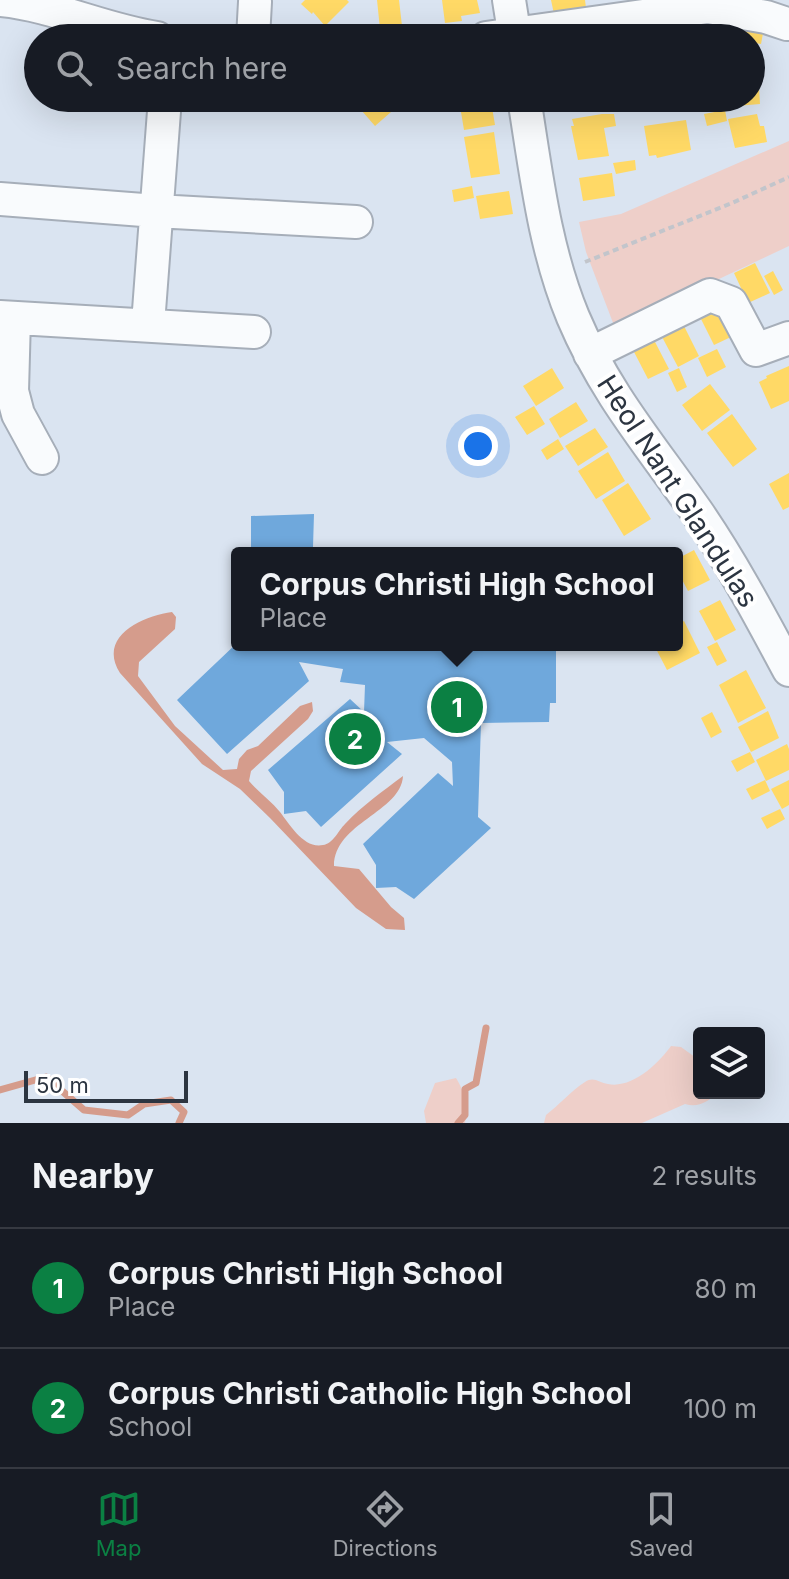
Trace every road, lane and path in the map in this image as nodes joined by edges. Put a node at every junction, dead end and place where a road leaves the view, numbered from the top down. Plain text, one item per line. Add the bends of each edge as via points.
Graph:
1 (0, 0) edge
2 (509, 0) edge
3 (255, 2) edge
4 (96, 24) edge
5 (254, 24) edge
6 (506, 24) edge
7 (593, 24) edge
8 (787, 24) edge
9 (164, 112) edge
10 (526, 112) edge
11 (789, 177) edge
12 (0, 199) edge
13 (156, 211) junction
14 (356, 222) dead end
15 (585, 262) dead end
16 (7, 318) edge
17 (148, 324) junction
18 (254, 332) dead end
19 (789, 338) edge
20 (590, 354) junction
21 (42, 458) dead end
22 (789, 670) edge

1 - 4 street
2 - 6 street
3 - 5 street
7 - 8 street via 708,7
9 - 13 street
10 - 20 street, Heol Nant Glandulas via 552,255
11 - 15 path
12 - 13 street
13 - 14 street
13 - 17 street
16 - 17 street
16 - 21 street via 12,391
17 - 18 street
19 - 20 street, Heol Nant Glandulas via 756,350 731,303 710,295
20 - 22 street, Heol Nant Glandulas via 614,398 720,547

